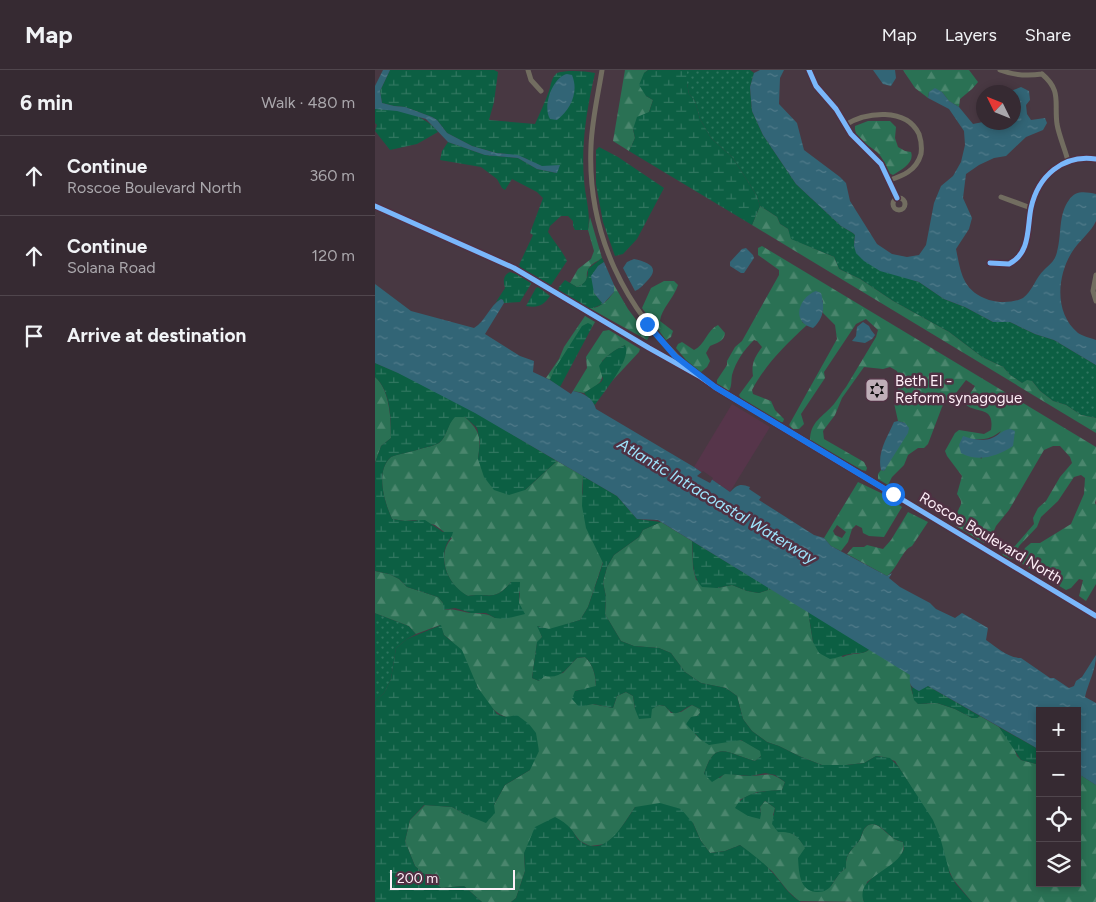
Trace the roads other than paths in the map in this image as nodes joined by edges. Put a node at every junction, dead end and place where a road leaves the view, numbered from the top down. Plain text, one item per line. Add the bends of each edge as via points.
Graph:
1 (528, 70) edge
2 (602, 70) edge
3 (809, 70) edge
4 (1000, 70) edge
5 (1043, 72) edge
6 (541, 91) dead end
7 (845, 125) junction
8 (1096, 160) edge
9 (1068, 161) junction
10 (890, 180) junction
11 (1001, 197) dead end
12 (897, 198) dead end
13 (375, 206) edge
14 (1031, 208) junction
15 (990, 264) dead end
16 (1096, 275) edge
17 (1096, 301) edge
18 (649, 348) junction
19 (668, 348) junction
20 (699, 376) junction
21 (1096, 616) edge

1 - 6 street via 531,80
2 - 19 street via 591,146 591,178 598,220 622,286 641,316
3 - 7 street via 816,86
4 - 5 street via 1032,75
5 - 9 street via 1055,92 1057,124
7 - 10 street via 855,140 881,164
7 - 10 street via 867,116 881,115 900,118 916,130 921,146 919,160 908,173
8 - 9 street
9 - 14 street via 1047,175
10 - 12 street
11 - 14 street
13 - 18 street, Roscoe Boulevard North via 514,268
14 - 15 street via 1028,233 1019,255 1009,264
16 - 17 street via 1093,291
18 - 19 street
18 - 20 street, Roscoe Boulevard North
19 - 20 street
20 - 21 street, Roscoe Boulevard North

